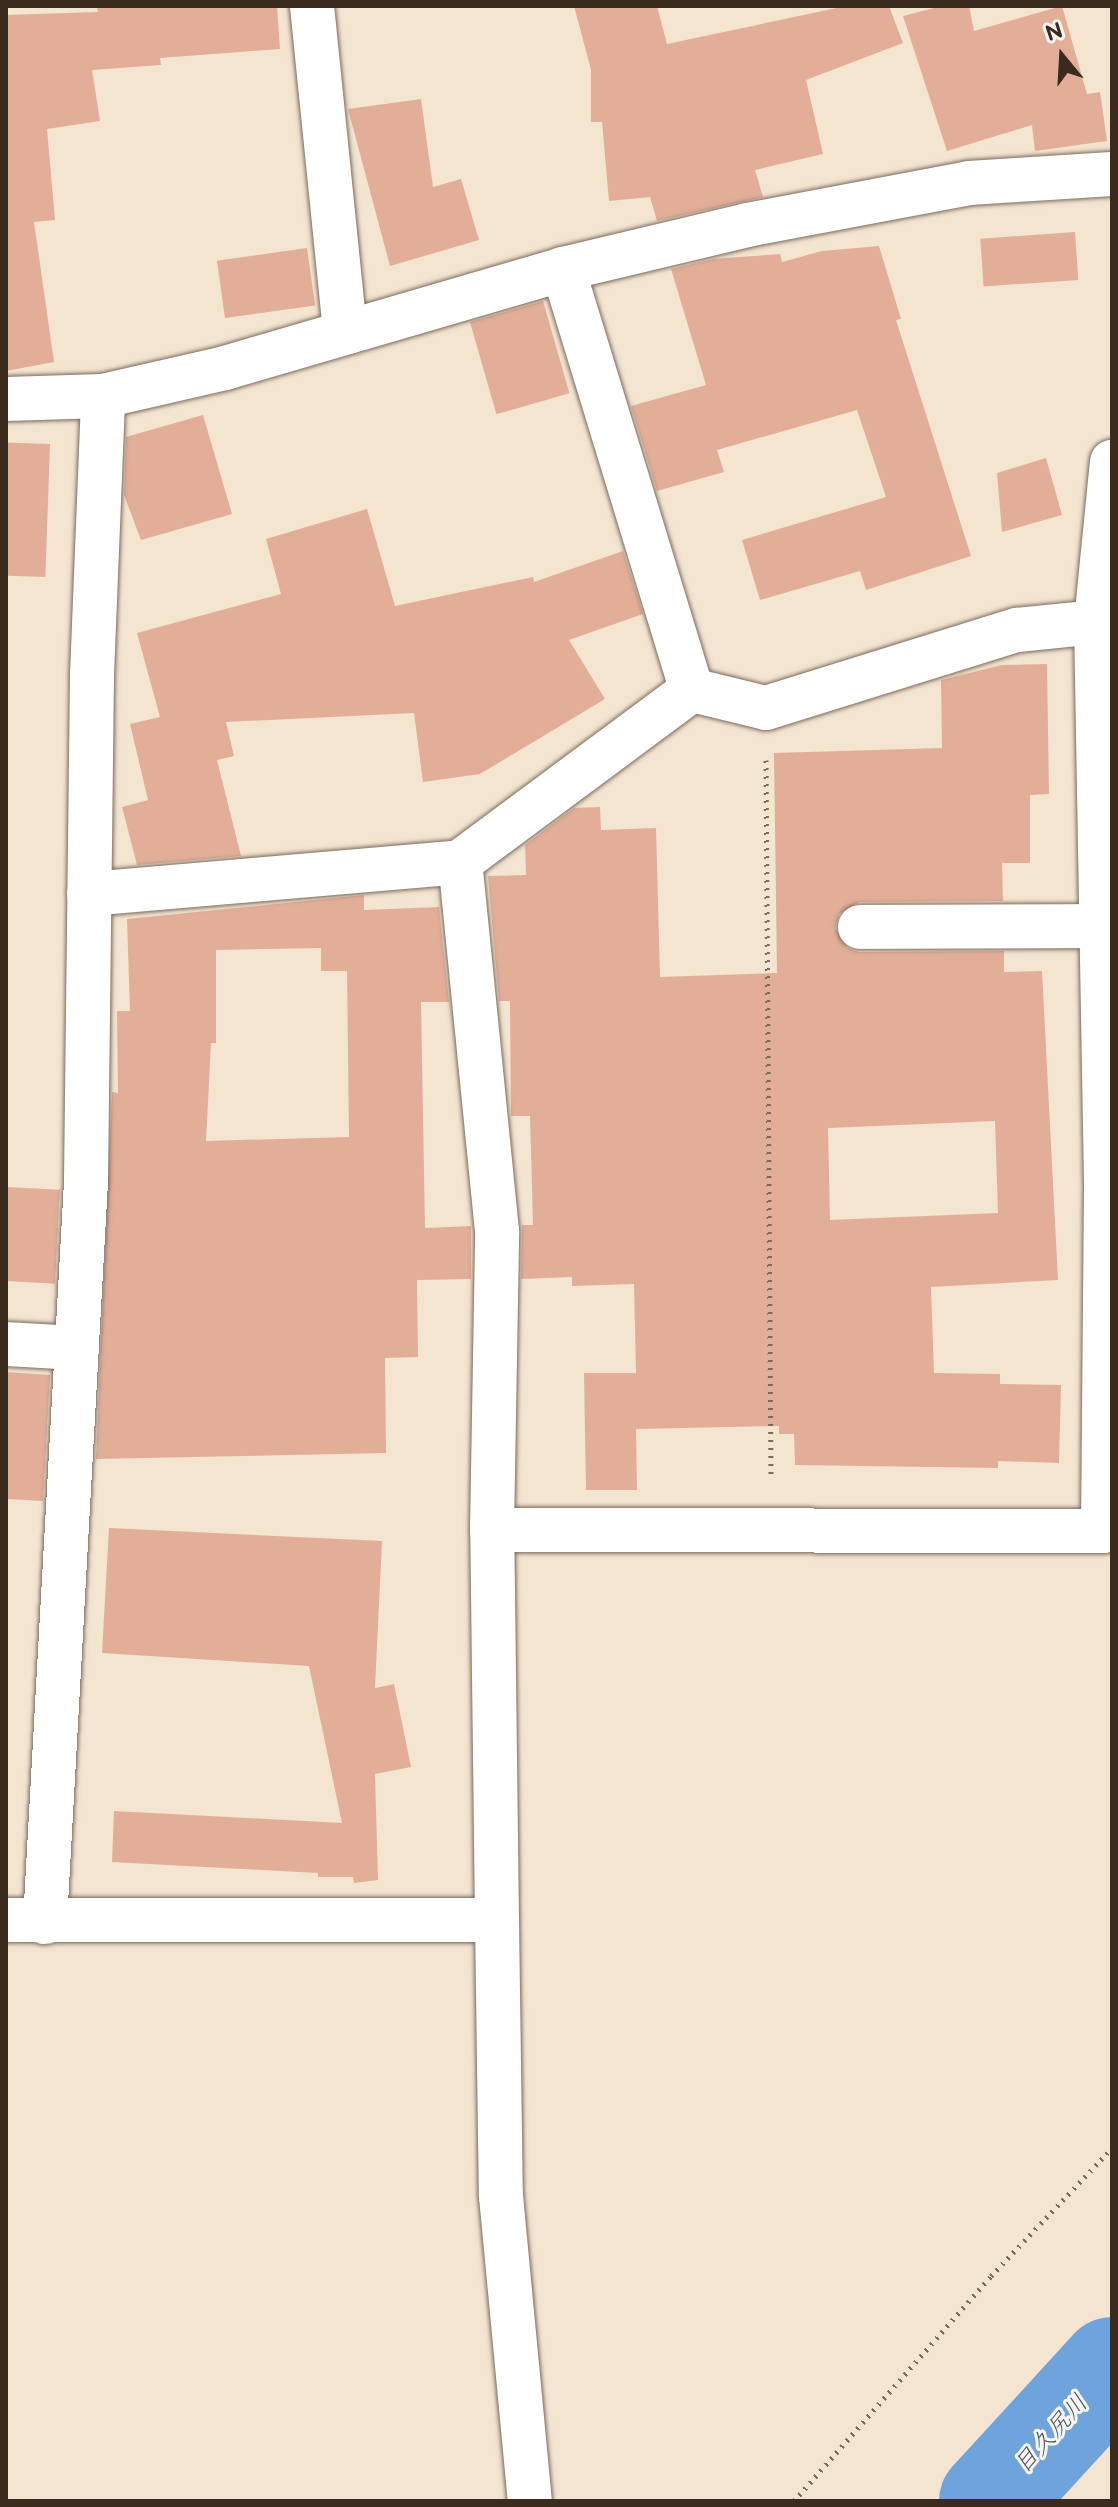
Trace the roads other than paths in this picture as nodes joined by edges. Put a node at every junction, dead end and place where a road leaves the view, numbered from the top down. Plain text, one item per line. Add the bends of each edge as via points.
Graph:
1 (312, 6) edge
2 (1112, 174) edge
3 (563, 269) junction
4 (345, 332) junction
5 (103, 396) junction
6 (6, 399) edge
7 (1112, 462) edge
8 (1096, 622) junction
9 (692, 690) junction
10 (460, 862) junction
11 (89, 894) junction
12 (1101, 926) junction
13 (860, 927) dead end
14 (6, 1344) edge
15 (77, 1348) junction
16 (492, 1530) junction
17 (497, 1920) junction
18 (25, 1921) edge
19 (530, 2501) edge

1 - 4 street
2 - 3 street via 969,183 747,225
3 - 4 street
3 - 9 street
4 - 5 street via 225,368
5 - 6 street
5 - 11 street
7 - 8 street
8 - 9 street via 1017,630 766,708
8 - 12 street
9 - 10 street
10 - 11 street
10 - 16 street via 497,1231
11 - 15 street via 86,1181
12 - 13 street
12 - 16 street via 1106,1183 1103,1531
14 - 15 street
15 - 18 street
16 - 17 street
17 - 18 street
17 - 19 street via 501,2196

